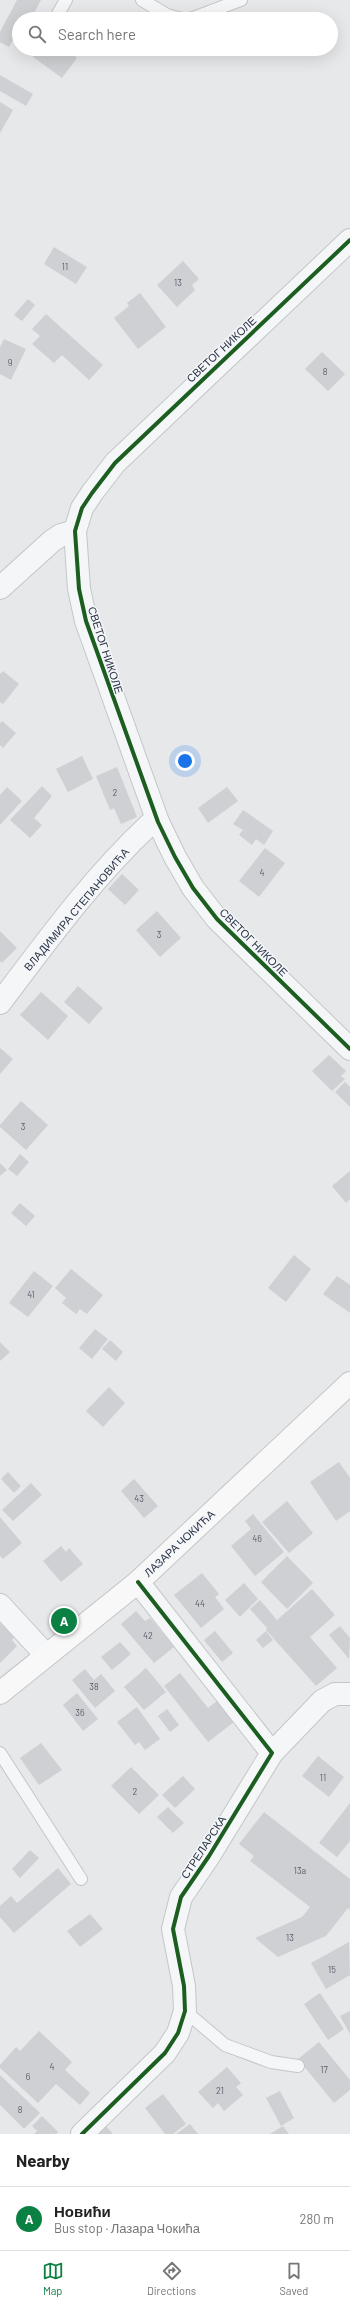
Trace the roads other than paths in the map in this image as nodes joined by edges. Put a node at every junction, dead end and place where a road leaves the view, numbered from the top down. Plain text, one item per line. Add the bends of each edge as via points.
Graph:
1 (66, 0) edge
2 (142, 0) edge
3 (241, 0) edge
4 (59, 12) edge
5 (161, 12) edge
6 (209, 12) edge
7 (350, 240) edge
8 (75, 531) junction
9 (0, 588) edge
10 (158, 822) junction
11 (0, 1003) edge
12 (350, 1049) edge
13 (350, 1383) edge
14 (138, 1582) junction
15 (0, 1605) edge
16 (46, 1655) junction
17 (0, 1693) edge
18 (350, 1694) edge
19 (0, 1753) edge
20 (272, 1753) junction
21 (81, 1879) dead end
22 (185, 2011) junction
23 (298, 2066) dead end
24 (82, 2134) edge

1 - 4 lane
2 - 5 lane
3 - 6 lane
7 - 8 street, СВЕТОГ НИКОЛЕ via 115,463 82,508
8 - 9 street via 52,541
8 - 10 street, СВЕТОГ НИКОЛЕ via 79,589 86,621
10 - 11 street, ВЛАДИМИРА СТЕПАНОВИЋА via 150,824 111,864
10 - 12 street, СВЕТОГ НИКОЛЕ via 193,888 217,920
13 - 14 street, ЛАЗАРА ЧОКИЋА
14 - 16 street, ЛАЗАРА ЧОКИЋА
14 - 20 street
15 - 16 street
16 - 17 street, ЛАЗАРА ЧОКИЋА
18 - 20 street, СТРЕЛАРСКА via 335,1694 322,1701
19 - 21 lane
20 - 22 street, СТРЕЛАРСКА via 181,1897 173,1929 184,1986
22 - 23 lane via 225,2045 272,2062
22 - 24 street, СТРЕЛАРСКА via 178,2033 165,2053

